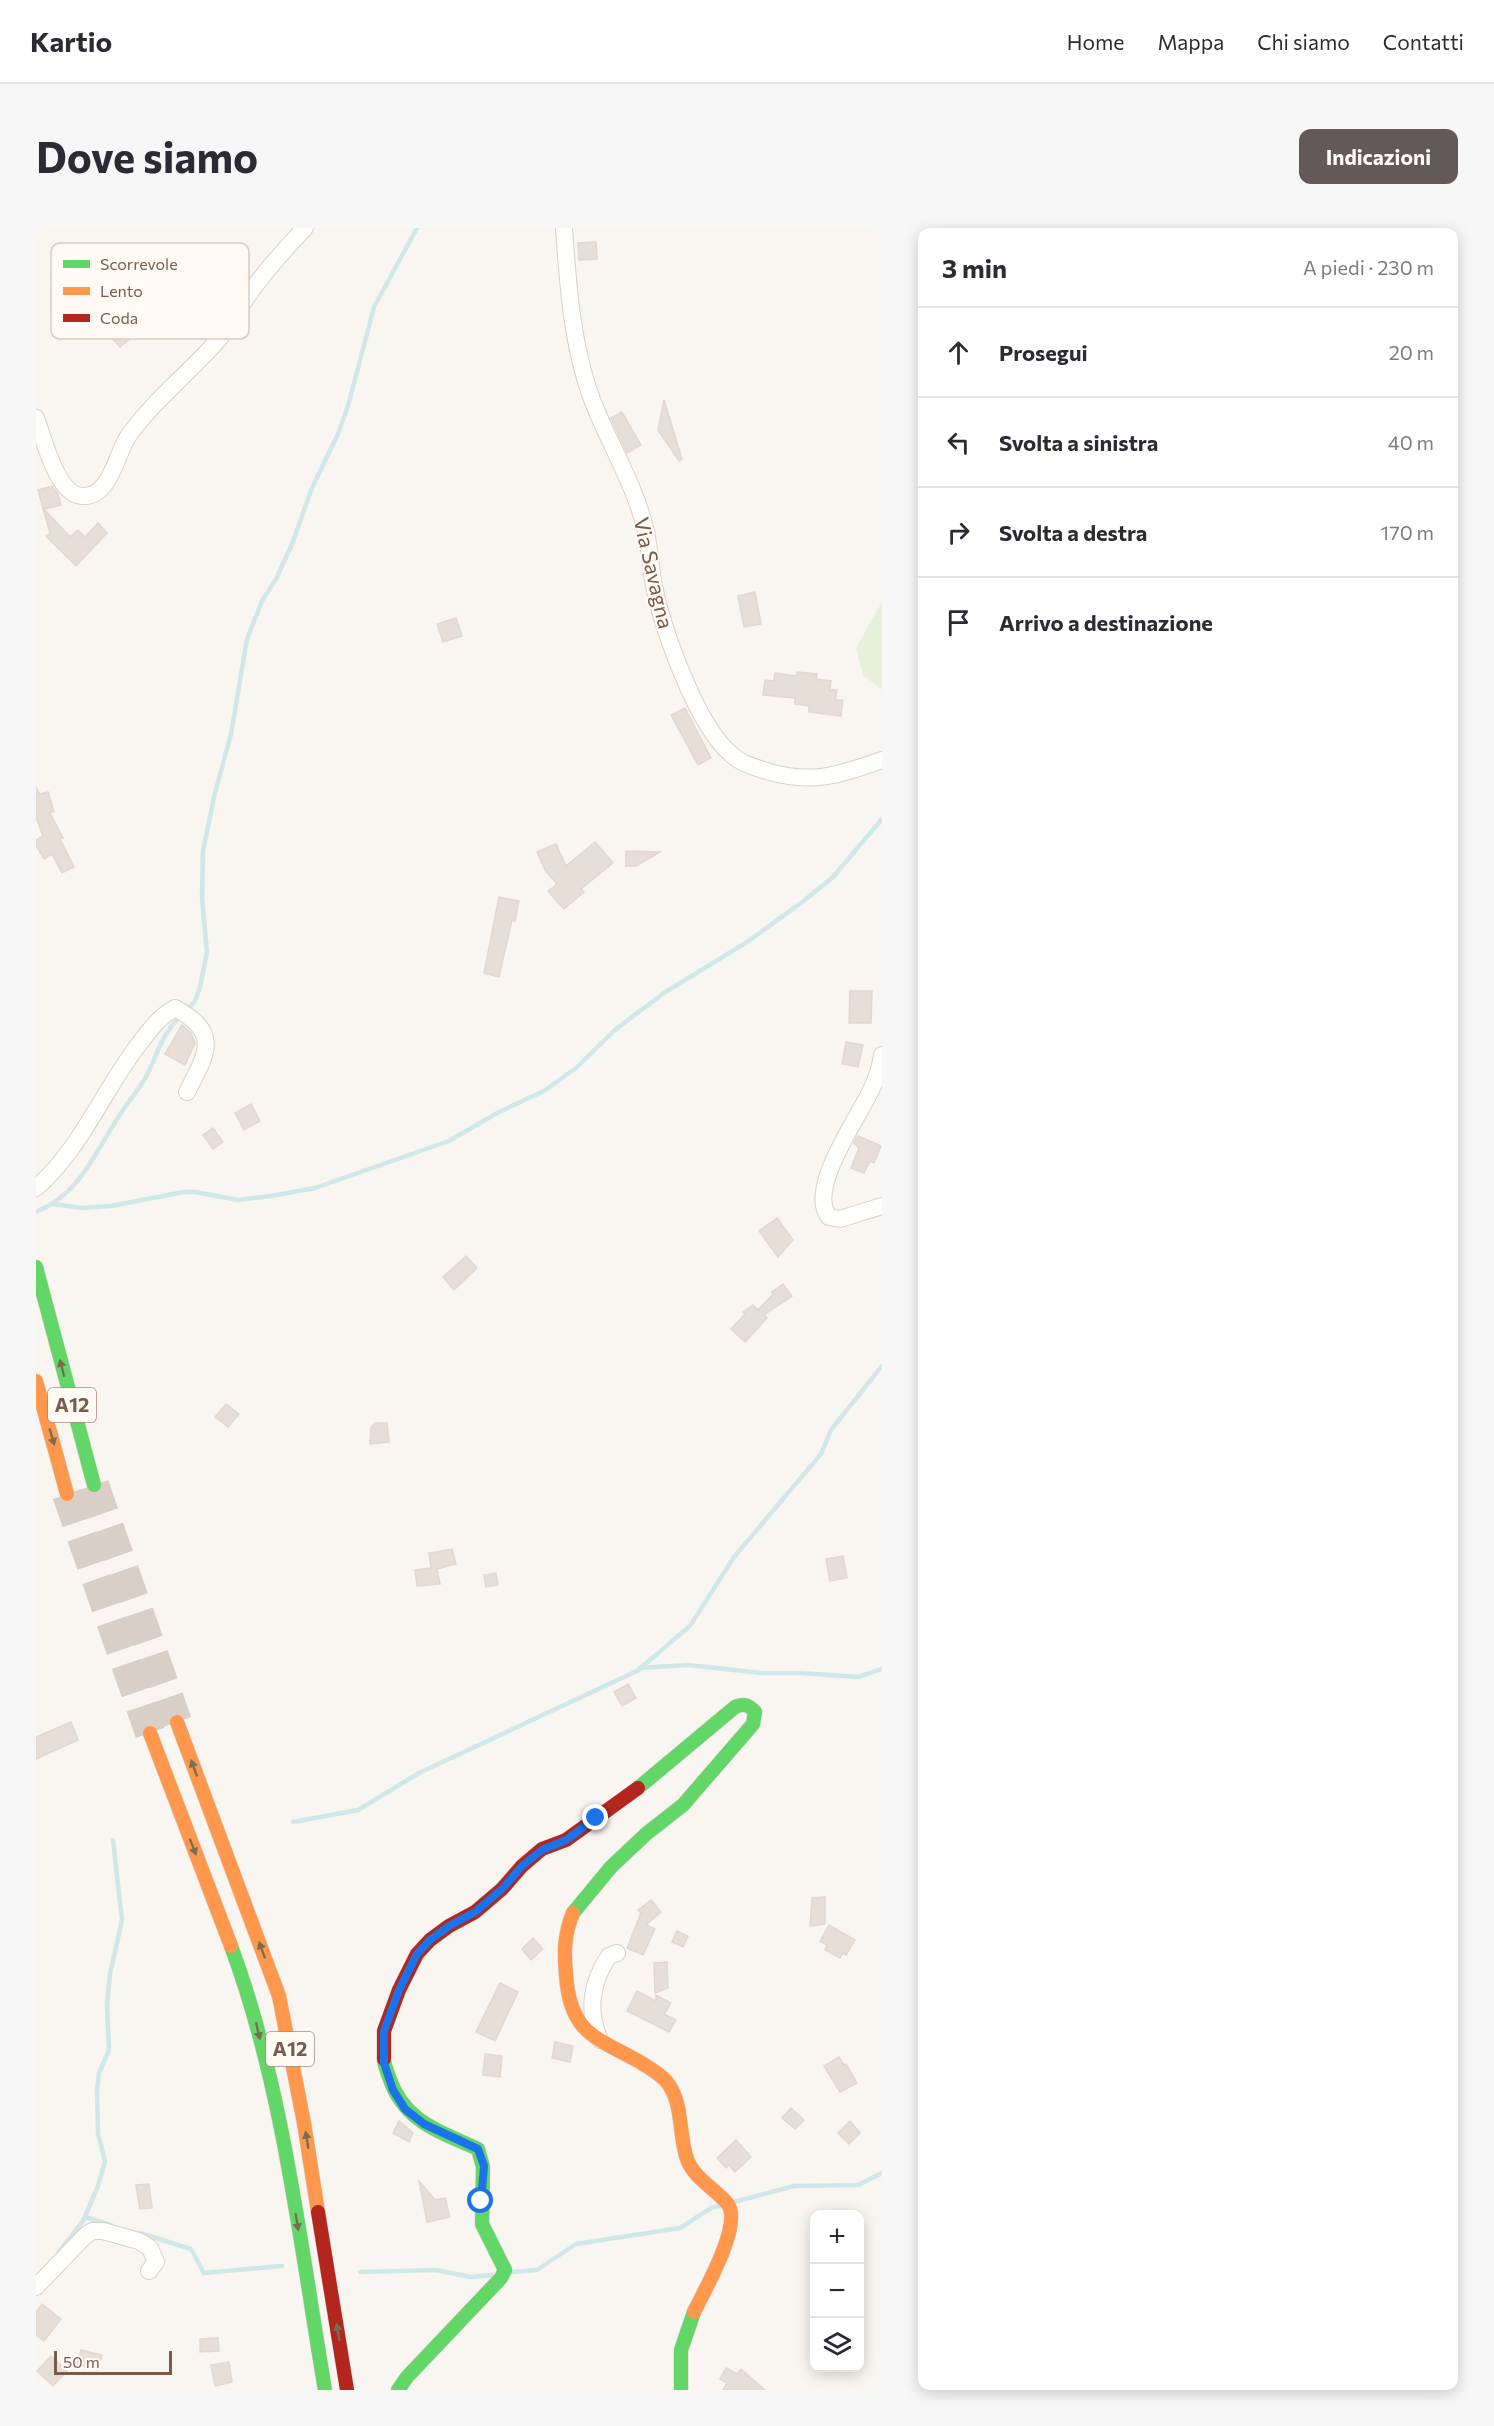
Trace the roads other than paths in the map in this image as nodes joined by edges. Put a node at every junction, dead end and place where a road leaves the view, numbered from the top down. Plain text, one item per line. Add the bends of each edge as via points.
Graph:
1 (305, 228) edge
2 (564, 228) edge
3 (249, 297) edge
4 (219, 339) edge
5 (36, 418) edge
6 (882, 760) edge
7 (882, 1055) edge
8 (187, 1092) dead end
9 (36, 1188) edge
10 (882, 1206) edge
11 (36, 1267) edge
12 (36, 1381) edge
13 (94, 1485) tunnel mouth
14 (67, 1494) tunnel mouth
15 (177, 1722) tunnel mouth
16 (150, 1733) tunnel mouth
17 (618, 1953) dead end
18 (600, 2040) junction
19 (150, 2271) dead end
20 (36, 2287) edge
21 (325, 2390) edge
22 (347, 2390) edge
23 (398, 2390) edge
24 (681, 2390) edge

1 - 3 street
2 - 6 street, Via Savagna via 570,310 586,382 644,522 654,586 669,643 705,721 732,756 745,764 790,777 821,778
4 - 5 street via 148,411 127,438 100,490 90,496 69,492 56,471
7 - 10 street via 879,1072 835,1158 824,1193 824,1210 829,1217 840,1219
8 - 9 street via 208,1045 204,1030 175,1008 142,1040 64,1159
13 -> 11 main road, A12
12 -> 14 main road, A12
22 -> 15 main road, A12 via 304,2123 279,1996
16 -> 21 main road, A12 via 249,1995 282,2136
17 - 18 street via 609,1956 596,1980 591,2013
18 - 23 main road via 579,2025 567,1993 564,1952 566,1929 573,1912 612,1867 710,1776 753,1724 755,1712 750,1706 735,1707 613,1806 566,1840 542,1850 475,1912 449,1926 417,1954 384,2031 384,2063 393,2090 405,2109 424,2124 478,2149 484,2166 482,2225 505,2270
18 - 24 main road via 667,2082 677,2104 687,2161 729,2205 729,2236 681,2350
19 - 20 street via 156,2262 150,2248 103,2231 92,2232

